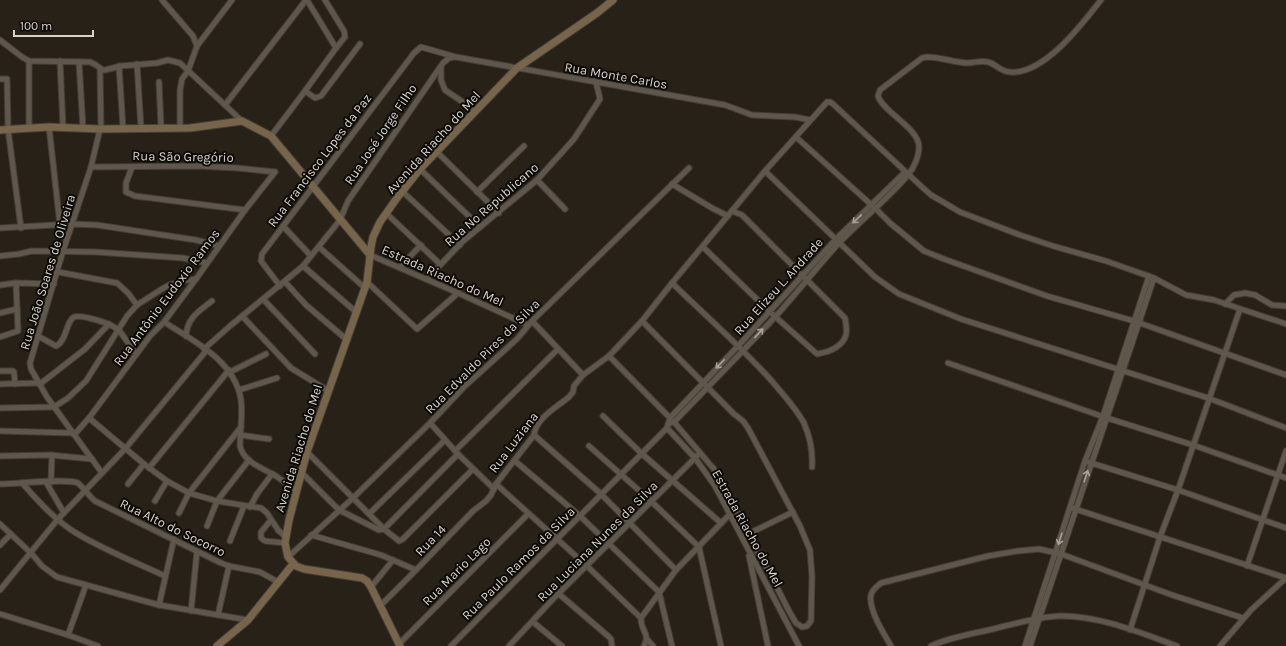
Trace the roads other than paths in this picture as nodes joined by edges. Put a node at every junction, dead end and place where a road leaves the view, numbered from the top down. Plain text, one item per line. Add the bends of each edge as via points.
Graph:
1 (162, 0) edge
2 (232, 0) edge
3 (307, 0) edge
4 (325, 0) edge
5 (613, 0) edge
6 (1101, 0) edge
7 (0, 40) edge
8 (360, 44) dead end
9 (198, 46) junction
10 (336, 48) junction
11 (419, 48) joint
12 (442, 53) junction
13 (454, 57) junction
14 (29, 61) junction
15 (60, 61) junction
16 (79, 62) junction
17 (137, 64) junction
18 (442, 64) junction
19 (119, 66) junction
20 (100, 68) junction
21 (517, 68) junction
22 (188, 71) junction
23 (0, 79) edge
24 (159, 82) dead end
25 (596, 82) junction
26 (305, 91) junction
27 (225, 105) junction
28 (476, 111) junction
29 (810, 120) junction
30 (242, 121) junction
31 (49, 127) junction
32 (161, 127) junction
33 (29, 128) junction
34 (63, 128) junction
35 (83, 128) junction
36 (123, 128) junction
37 (141, 128) junction
38 (180, 128) junction
39 (8, 129) junction
40 (100, 129) junction
41 (0, 130) edge
42 (270, 136) junction
43 (796, 137) junction
44 (524, 146) dead end
45 (437, 152) junction
46 (91, 166) junction
47 (132, 167) junction
48 (689, 168) dead end
49 (420, 169) junction
50 (765, 171) junction
51 (275, 172) joint
52 (906, 173) junction
53 (537, 180) junction
54 (672, 184) junction
55 (313, 186) junction
56 (402, 191) junction
57 (477, 192) junction
58 (873, 207) junction
59 (565, 209) dead end
60 (245, 210) junction
61 (386, 212) junction
62 (498, 213) junction
63 (730, 213) junction
64 (340, 220) junction
65 (71, 224) junction
66 (60, 225) junction
67 (283, 226) junction
68 (480, 227) junction
69 (0, 228) edge
70 (21, 228) junction
71 (838, 241) junction
72 (421, 245) junction
73 (460, 245) junction
74 (219, 246) junction
75 (319, 247) junction
76 (703, 247) junction
77 (63, 251) junction
78 (370, 255) junction
79 (0, 256) edge
80 (311, 256) junction
81 (207, 263) junction
82 (440, 264) junction
83 (303, 266) junction
84 (400, 267) junction
85 (58, 272) junction
86 (802, 276) junction
87 (1151, 277) junction
88 (196, 279) junction
89 (427, 279) junction
90 (806, 281) junction
91 (285, 282) junction
92 (16, 283) junction
93 (672, 283) junction
94 (0, 284) edge
95 (54, 284) junction
96 (366, 285) junction
97 (280, 286) junction
98 (458, 293) junction
99 (263, 299) junction
100 (212, 301) dead end
101 (1225, 304) junction
102 (137, 306) junction
103 (1286, 306) edge
104 (17, 309) junction
105 (1240, 309) junction
106 (769, 311) junction
107 (356, 312) junction
108 (0, 313) edge
109 (242, 316) junction
110 (776, 316) junction
111 (642, 321) junction
112 (164, 322) junction
113 (1136, 322) junction
114 (530, 323) junction
115 (108, 324) junction
116 (1286, 324) edge
117 (119, 330) junction
118 (38, 336) junction
119 (186, 336) junction
120 (0, 337) edge
121 (346, 339) junction
122 (738, 346) junction
123 (558, 349) junction
124 (205, 350) junction
125 (743, 351) junction
126 (1224, 353) junction
127 (136, 354) junction
128 (266, 354) dead end
129 (315, 354) dead end
130 (609, 356) junction
131 (948, 363) dead end
132 (0, 371) edge
133 (230, 371) junction
134 (1120, 371) junction
135 (583, 375) junction
136 (1286, 375) edge
137 (277, 378) dead end
138 (703, 382) junction
139 (0, 384) edge
140 (16, 384) junction
141 (40, 384) junction
142 (708, 387) junction
143 (239, 390) junction
144 (327, 390) junction
145 (1208, 398) junction
146 (54, 407) junction
147 (0, 408) edge
148 (603, 416) dead end
149 (1105, 417) junction
150 (89, 418) junction
151 (430, 423) junction
152 (670, 423) junction
153 (241, 427) junction
154 (1286, 428) edge
155 (0, 431) edge
156 (74, 434) junction
157 (240, 435) junction
158 (534, 435) junction
159 (269, 439) dead end
160 (445, 440) junction
161 (1193, 445) junction
162 (589, 446) dead end
163 (125, 448) junction
164 (1286, 451) edge
165 (307, 452) junction
166 (457, 452) junction
167 (641, 453) junction
168 (700, 453) junction
169 (0, 456) edge
170 (52, 456) junction
171 (92, 458) junction
172 (695, 458) junction
173 (249, 460) junction
174 (515, 461) junction
175 (1088, 462) junction
176 (144, 464) junction
177 (812, 467) dead end
178 (149, 468) junction
179 (473, 469) junction
180 (301, 472) junction
181 (102, 473) junction
182 (272, 474) junction
183 (622, 475) junction
184 (1278, 475) junction
185 (1286, 478) edge
186 (673, 480) junction
187 (167, 481) junction
188 (49, 482) junction
189 (22, 483) junction
190 (0, 484) edge
191 (128, 484) dead end
192 (495, 486) junction
193 (1178, 490) junction
194 (297, 491) junction
195 (85, 492) junction
196 (189, 493) junction
197 (601, 494) junction
198 (353, 498) junction
199 (155, 501) dead end
200 (217, 501) junction
201 (652, 502) junction
202 (244, 506) junction
203 (250, 507) junction
204 (1073, 508) junction
205 (339, 510) junction
206 (793, 512) junction
207 (64, 513) junction
208 (179, 513) dead end
209 (369, 514) junction
210 (528, 514) junction
211 (730, 514) junction
212 (580, 516) junction
213 (58, 519) junction
214 (271, 520) junction
215 (1263, 521) junction
216 (631, 523) junction
217 (721, 523) junction
218 (0, 524) edge
219 (207, 526) dead end
220 (1286, 528) edge
221 (384, 529) junction
222 (11, 534) junction
223 (748, 534) junction
224 (311, 536) junction
225 (1160, 537) junction
226 (174, 539) junction
227 (558, 539) junction
228 (286, 540) junction
229 (230, 541) dead end
230 (609, 544) junction
231 (0, 545) edge
232 (698, 547) junction
233 (748, 549) junction
234 (197, 551) junction
235 (31, 553) junction
236 (1058, 553) junction
237 (288, 557) junction
238 (393, 560) junction
239 (293, 564) junction
240 (229, 566) junction
241 (587, 566) junction
242 (1247, 566) junction
243 (416, 570) junction
244 (676, 570) junction
245 (165, 576) junction
246 (1286, 578) edge
247 (278, 582) junction
248 (1146, 584) junction
249 (86, 586) junction
250 (371, 587) junction
251 (0, 590) edge
252 (659, 592) junction
253 (559, 594) junction
254 (159, 605) junction
255 (381, 605) junction
256 (191, 611) junction
257 (0, 614) edge
258 (218, 615) junction
259 (640, 618) junction
260 (1243, 618) junction
261 (248, 620) junction
262 (1036, 620) junction
263 (533, 622) junction
264 (1130, 630) junction
265 (68, 635) junction
266 (646, 639) junction
267 (86, 644) edge
268 (400, 645) edge
269 (98, 646) edge
270 (217, 646) edge
271 (451, 646) edge
272 (510, 646) edge
273 (562, 646) edge
274 (612, 646) edge
275 (644, 646) edge
276 (653, 646) edge
277 (672, 646) edge
278 (721, 646) edge
279 (768, 646) edge
280 (799, 646) edge
281 (891, 646) edge
282 (931, 646) edge
283 (1025, 646) edge
284 (1030, 646) edge
285 (1177, 646) edge
286 (1220, 646) edge

1 - 9 street via 193,36
2 - 9 street
3 - 10 street
3 - 27 street
4 - 10 street via 345,35
5 - 21 street, Avenida Riacho do Mel
6 - 52 street, Rua Elizeu L. Andrade via 1066,41 1029,69 1008,72 983,61 967,63 927,56 880,90 878,96 881,102 919,143 912,169
7 - 14 street
8 - 26 street via 319,98
9 - 22 street
10 - 26 street
11 - 12 street, Rua Monte Carlos
11 - 55 street, Rua Francisco Lopes da Paz
12 - 13 street, Rua Monte Carlos
12 - 18 street
13 - 18 street, Rua José Jorge Filho
13 - 21 street, Rua Monte Carlos
14 - 15 street
14 - 33 street
15 - 16 street
15 - 34 street
16 - 20 street via 90,62
16 - 35 street
17 - 19 street
17 - 22 street via 168,60 180,63
17 - 37 street
18 - 28 street via 441,80 445,90
18 - 64 street, Rua José Jorge Filho via 348,201
19 - 20 street via 105,70
19 - 36 street
20 - 40 street, Rua João Soares de Oliveira
21 - 25 street, Rua Monte Carlos
21 - 28 street, Avenida Riacho do Mel
22 - 27 street
22 - 38 street via 182,79 180,90
23 - 39 street via 7,79
24 - 32 street
25 - 29 street, Rua Monte Carlos via 725,105 752,115
25 - 53 street, Rua No Republicano via 600,100 574,139
26 - 42 street
27 - 30 street
28 - 45 street, Avenida Riacho do Mel
29 - 43 street
29 - 52 street via 824,104 830,102
30 - 38 street
30 - 42 street
31 - 33 street
31 - 34 street
31 - 66 street
32 - 37 street
32 - 38 street
33 - 39 street
34 - 35 street
35 - 40 street
36 - 37 street
36 - 40 street
39 - 41 street
39 - 70 street
40 - 46 street, Rua João Soares de Oliveira
42 - 55 street
43 - 50 street
43 - 58 street
44 - 57 street
45 - 49 street, Avenida Riacho do Mel
45 - 57 street
46 - 47 street, Rua São Gregório
46 - 65 street, Rua João Soares de Oliveira
47 - 51 street, Rua São Gregório via 219,166
47 - 60 street via 126,187 128,193
48 - 54 street, Rua Edvaldo Pires da Silva
49 - 56 street, Avenida Riacho do Mel
49 - 68 street
50 - 63 street
50 - 71 street
51 - 60 street, Rua Antônio Eudoxio Ramos
52 - 58 street, Rua Elizeu L. Andrade
52 - 87 street via 931,195 960,212 1026,237
53 - 59 street
53 - 62 street, Rua No Republicano
54 - 63 street via 712,208
54 - 114 street, Rua Edvaldo Pires da Silva
55 - 64 street
55 - 67 street, Rua Francisco Lopes da Paz
56 - 61 street, Avenida Riacho do Mel
56 - 73 street
57 - 62 street
58 - 71 street, Rua Elizeu L. Andrade
58 - 113 street via 919,248 931,254 1047,296
60 - 74 street, Rua Antônio Eudoxio Ramos
61 - 72 street
61 - 78 street, Avenida Riacho do Mel via 373,237
62 - 68 street, Rua No Republicano
63 - 76 street
63 - 86 street via 742,216
64 - 75 street, Rua José Jorge Filho
64 - 78 street
65 - 66 street
65 - 74 street via 113,226
65 - 77 street, Rua João Soares de Oliveira
66 - 70 street
67 - 80 street
67 - 97 street, Rua Francisco Lopes da Paz via 260,259
68 - 73 street, Rua No Republicano
69 - 70 street
71 - 86 street, Rua Elizeu L. Andrade
71 - 90 street, Rua Elizeu L. Andrade
71 - 134 street via 875,277 900,294 961,319
72 - 82 street
72 - 84 street
73 - 82 street, Rua No Republicano
74 - 81 street, Rua Antônio Eudoxio Ramos
75 - 80 street, Rua José Jorge Filho
75 - 96 street
76 - 93 street
76 - 106 street
77 - 79 street via 32,251
77 - 81 street via 173,257
77 - 85 street, Rua João Soares de Oliveira
78 - 84 street, Estrada Riacho do Mel
78 - 96 street, Avenida Riacho do Mel
80 - 83 street, Rua José Jorge Filho
81 - 88 street, Rua Antônio Eudoxio Ramos
82 - 89 street, Rua No Republicano
83 - 91 street, Rua José Jorge Filho
83 - 107 street
84 - 89 street, Estrada Riacho do Mel
85 - 95 street, Rua João Soares de Oliveira
85 - 102 street via 117,283
86 - 90 street
86 - 106 street, Rua Elizeu L. Andrade
87 - 101 street via 1186,295
87 - 113 street
88 - 102 street via 168,285
88 - 112 street, Rua Antônio Eudoxio Ramos
89 - 98 street, Estrada Riacho do Mel
90 - 110 street, Rua Elizeu L. Andrade
90 - 110 street via 845,318 846,334 840,346 829,352 817,354
91 - 97 street, Rua José Jorge Filho
91 - 121 street via 306,305
92 - 94 street
92 - 95 street
92 - 104 street
93 - 111 street
93 - 122 street
95 - 118 street, Rua João Soares de Oliveira
96 - 98 street via 417,329
96 - 107 street, Avenida Riacho do Mel
97 - 99 street, Rua José Jorge Filho
98 - 114 street, Estrada Riacho do Mel
99 - 109 street, Rua José Jorge Filho
99 - 129 street
100 - 119 street via 187,324
101 - 103 street via 1234,296 1245,293 1255,295 1272,305
101 - 105 street
102 - 117 street
104 - 108 street
104 - 120 street via 18,331
105 - 116 street
105 - 126 street
106 - 110 street
106 - 122 street, Rua Elizeu L. Andrade
107 - 121 street, Avenida Riacho do Mel
109 - 124 street, Rua José Jorge Filho
109 - 144 street via 291,368
125 -> 110 street, Rua Elizeu L. Andrade
111 - 130 street
111 - 138 street
112 - 119 street
112 - 127 street, Rua Antônio Eudoxio Ramos
113 - 126 street
113 - 134 street
114 - 123 street, Estrada Riacho do Mel
114 - 151 street, Rua Edvaldo Pires da Silva via 517,339 464,387
115 - 117 street
115 - 118 street via 72,318 60,344 56,346
115 - 141 street via 85,349
117 - 127 street
117 - 146 street via 86,381
118 - 141 street, Rua João Soares de Oliveira via 30,364
119 - 124 street
121 - 144 street, Avenida Riacho do Mel
122 - 125 street
122 -> 138 street, Rua Elizeu L. Andrade
123 - 135 street, Estrada Riacho do Mel
123 - 166 street
124 - 133 street
124 - 163 street, Rua José Jorge Filho
125 - 142 street, Rua Elizeu L. Andrade
125 - 177 street via 782,393 803,422 809,436
126 - 136 street
126 - 145 street
127 - 150 street, Rua Antônio Eudoxio Ramos
128 - 133 street
130 - 135 street
130 - 152 street, Estrada Riacho do Mel
131 - 149 street
132 - 140 street via 14,372
133 - 143 street
133 - 178 street
134 - 145 street
134 - 149 street
135 - 158 street, Rua Luziana via 569,397 538,424
137 - 143 street
138 - 142 street
138 - 152 street, Rua Elizeu L. Andrade
139 - 140 street
140 - 141 street
141 - 146 street, Rua João Soares de Oliveira
142 - 152 street, Rua Elizeu L. Andrade
142 - 206 street via 748,428
143 - 153 street
144 - 165 street, Avenida Riacho do Mel
145 - 154 street
145 - 161 street
146 - 147 street
146 - 156 street, Rua João Soares de Oliveira
148 - 167 street
149 - 161 street
149 - 175 street
150 - 156 street, Rua Antônio Eudoxio Ramos
150 - 163 street
151 - 160 street
151 - 198 street, Rua Edvaldo Pires da Silva
152 - 167 street, Rua Paulo Ramos da Silva
152 - 168 street, Estrada Riacho do Mel
152 - 172 street, Estrada Riacho do Mel
153 - 157 street
153 - 196 street
155 - 156 street
156 - 171 street, Rua João Soares de Oliveira
157 - 159 street
157 - 173 street via 241,450
158 - 174 street, Rua Luziana
158 - 197 street
160 - 166 street
160 - 209 street
161 - 184 street
161 - 193 street
162 - 183 street
163 - 176 street
163 - 181 street, Rua José Jorge Filho
164 - 184 street
165 - 180 street, Avenida Riacho do Mel
165 - 198 street
166 - 179 street
166 - 221 street
167 - 183 street, Rua Paulo Ramos da Silva
167 - 186 street
168 - 172 street, Rua Luciana Nunes da Silva
168 - 223 street, Estrada Riacho do Mel via 720,475
169 - 170 street
170 - 171 street
170 - 188 street
171 - 181 street, Rua João Soares de Oliveira
172 - 186 street, Rua Luciana Nunes da Silva
172 - 211 street, Estrada Riacho do Mel via 715,486
173 - 182 street
173 - 200 street
174 - 192 street, Rua Luziana
174 - 212 street
175 - 193 street
175 - 204 street
176 - 178 street
176 - 191 street
178 - 187 street
179 - 192 street
179 - 221 street via 401,541
180 - 194 street, Avenida Riacho do Mel
180 - 205 street
181 - 195 street, Rua José Jorge Filho
182 - 194 street
182 - 203 street
183 - 197 street, Rua Paulo Ramos da Silva
183 - 201 street
184 - 185 street
184 - 215 street
186 - 201 street, Rua Luciana Nunes da Silva
186 - 217 street
187 - 196 street
187 - 199 street
188 - 189 street, Rua Alto do Socorro
188 - 195 street, Rua Alto do Socorro via 74,482
188 - 207 street
189 - 190 street, Rua Alto do Socorro
189 - 213 street
192 - 210 street
192 - 243 street, Rua 14 via 486,500
193 - 215 street
193 - 225 street
194 - 228 street, Avenida Riacho do Mel
195 - 207 street, Rua José Jorge Filho
195 - 226 street, Rua Alto do Socorro via 95,501
196 - 200 street
196 - 208 street
197 - 212 street, Rua Paulo Ramos da Silva
197 - 216 street
198 - 205 street, Rua Edvaldo Pires da Silva
198 - 209 street
200 - 202 street
200 - 219 street
201 - 216 street, Rua Luciana Nunes da Silva
201 - 232 street
202 - 203 street
202 - 229 street
203 - 214 street via 264,510
204 - 225 street
204 - 236 street
205 - 221 street via 378,530
205 - 224 street, Rua Edvaldo Pires da Silva
206 - 223 street
206 - 223 street, Estrada Riacho do Mel via 810,550 812,606 811,621 807,626 802,627 796,623
207 - 213 street, Rua José Jorge Filho
209 - 221 street
210 - 227 street
210 - 268 street, Rua Mario Lago
211 - 217 street
211 - 233 street, Estrada Riacho do Mel
212 - 227 street, Rua Paulo Ramos da Silva
212 - 230 street
213 - 235 street, Rua José Jorge Filho
213 - 245 street via 75,533
214 - 228 street
214 - 228 street via 261,532 262,540
215 - 220 street
215 - 242 street
216 - 230 street, Rua Luciana Nunes da Silva
216 - 244 street
217 - 232 street
218 - 222 street
222 - 231 street
222 - 235 street
224 - 237 street, Rua Edvaldo Pires da Silva
224 - 238 street
225 - 242 street
225 - 248 street
226 - 234 street, Rua Alto do Socorro
226 - 245 street
227 - 241 street
227 - 271 street, Rua Paulo Ramos da Silva
228 - 237 street, Avenida Riacho do Mel
230 - 241 street, Rua Luciana Nunes da Silva
230 - 252 street
232 - 244 street
232 - 278 street
233 - 279 street
233 - 280 street, Estrada Riacho do Mel
234 - 240 street, Rua Alto do Socorro
234 - 256 street
235 - 249 street via 51,574
235 - 251 street, Rua José Jorge Filho
236 - 248 street
236 - 262 street
236 - 281 street via 1039,549 1001,554 881,583 873,590 871,603
237 - 239 street
238 - 243 street
238 - 250 street
239 - 247 street
239 - 250 street via 304,569 362,578
240 - 247 street, Rua Alto do Socorro via 260,572
240 - 258 street
241 - 253 street, Rua Luciana Nunes da Silva
241 - 259 street
242 - 246 street
243 - 255 street, Rua 14
244 - 252 street
245 - 254 street
246 - 260 street
247 - 261 street
248 - 260 street
248 - 264 street
249 - 254 street
249 - 265 street
250 - 255 street
252 - 259 street
252 - 277 street
253 - 263 street, Rua Luciana Nunes da Silva
253 - 274 street via 608,636
254 - 256 street
255 - 268 street
256 - 258 street
257 - 265 street
258 - 261 street
259 - 266 street
260 - 286 street
261 - 270 street
262 - 264 street via 1059,616 1083,618
262 - 282 street via 951,638
262 - 283 street
262 - 284 street
263 - 272 street, Rua Luciana Nunes da Silva
263 - 273 street
264 - 285 street
265 - 267 street
266 - 275 street
266 - 276 street
267 - 269 street

